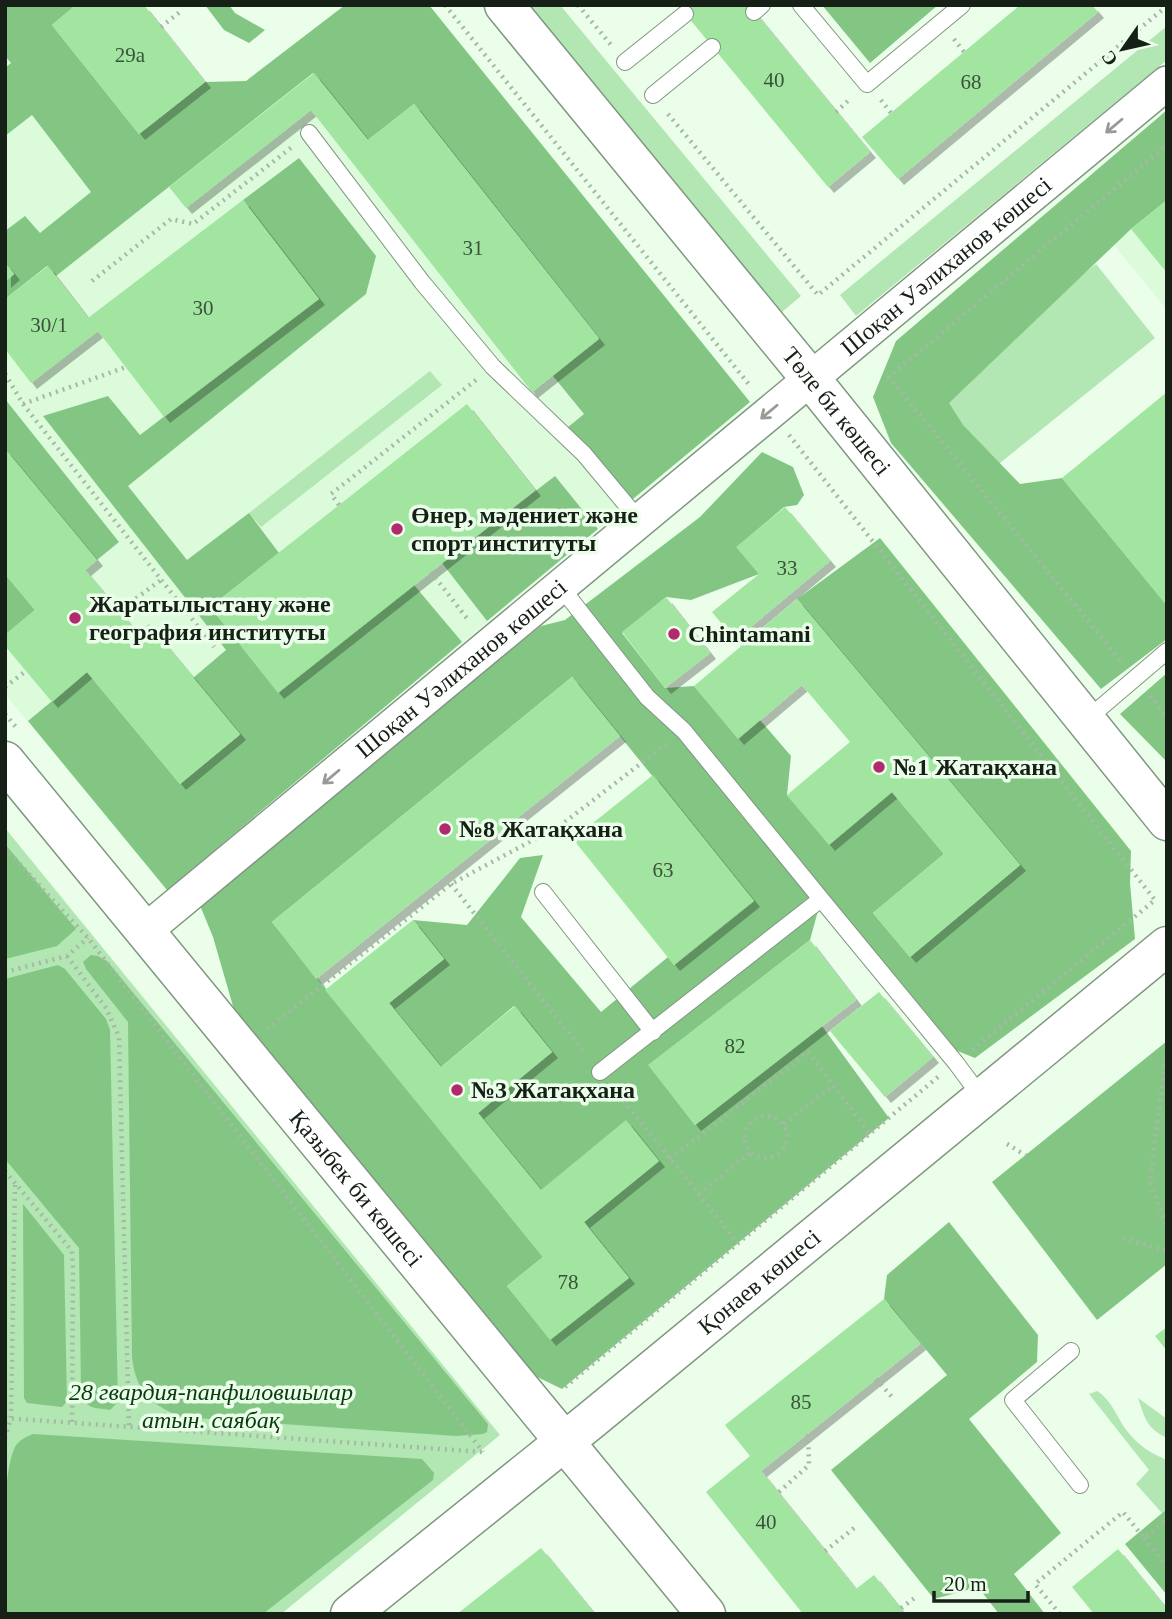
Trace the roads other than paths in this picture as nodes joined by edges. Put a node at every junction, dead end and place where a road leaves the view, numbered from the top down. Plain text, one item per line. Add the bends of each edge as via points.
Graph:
1 (503, 5) edge
2 (801, 5) edge
3 (962, 5) edge
4 (685, 14) dead end
5 (712, 47) dead end
6 (625, 62) road end
7 (1167, 83) edge
8 (653, 95) road end
9 (309, 133) road end
10 (810, 378) junction
11 (639, 520) junction
12 (560, 586) junction
13 (1167, 651) edge
14 (1086, 720) junction
15 (5, 761) edge
16 (1167, 821) edge
17 (543, 892) dead end
18 (821, 900) junction
19 (145, 932) junction
20 (1167, 946) edge
21 (653, 1032) junction
22 (600, 1072) road end
23 (982, 1098) junction
24 (1071, 1351) dead end
25 (564, 1440) junction
26 (1080, 1485) dead end
27 (349, 1614) edge
28 (706, 1614) edge

1 - 10 street, Төле би көшесі
2 - 3 lane via 867,84
4 - 6 lane
5 - 8 lane
7 -> 10 street, Шоқан Уәлиханов көшесі
9 - 11 lane via 493,367 584,454
10 -> 11 street, Шоқан Уәлиханов көшесі
10 - 14 street, Төле би көшесі
11 - 12 street, Шоқан Уәлиханов көшесі
12 - 18 lane via 647,697 684,731
12 -> 19 street, Шоқан Уәлиханов көшесі
13 - 14 lane
14 - 16 street, Төле би көшесі
15 - 19 street, Қазыбек би көшесі
17 - 21 lane
18 - 21 lane
18 - 23 lane
19 - 25 street, Қазыбек би көшесі
20 - 23 street, Қонаев көшесі
21 - 22 lane
23 - 25 street, Қонаев көшесі
24 - 26 lane via 1013,1400
25 - 27 street, Қонаев көшесі
25 - 28 street, Қазыбек би көшесі

